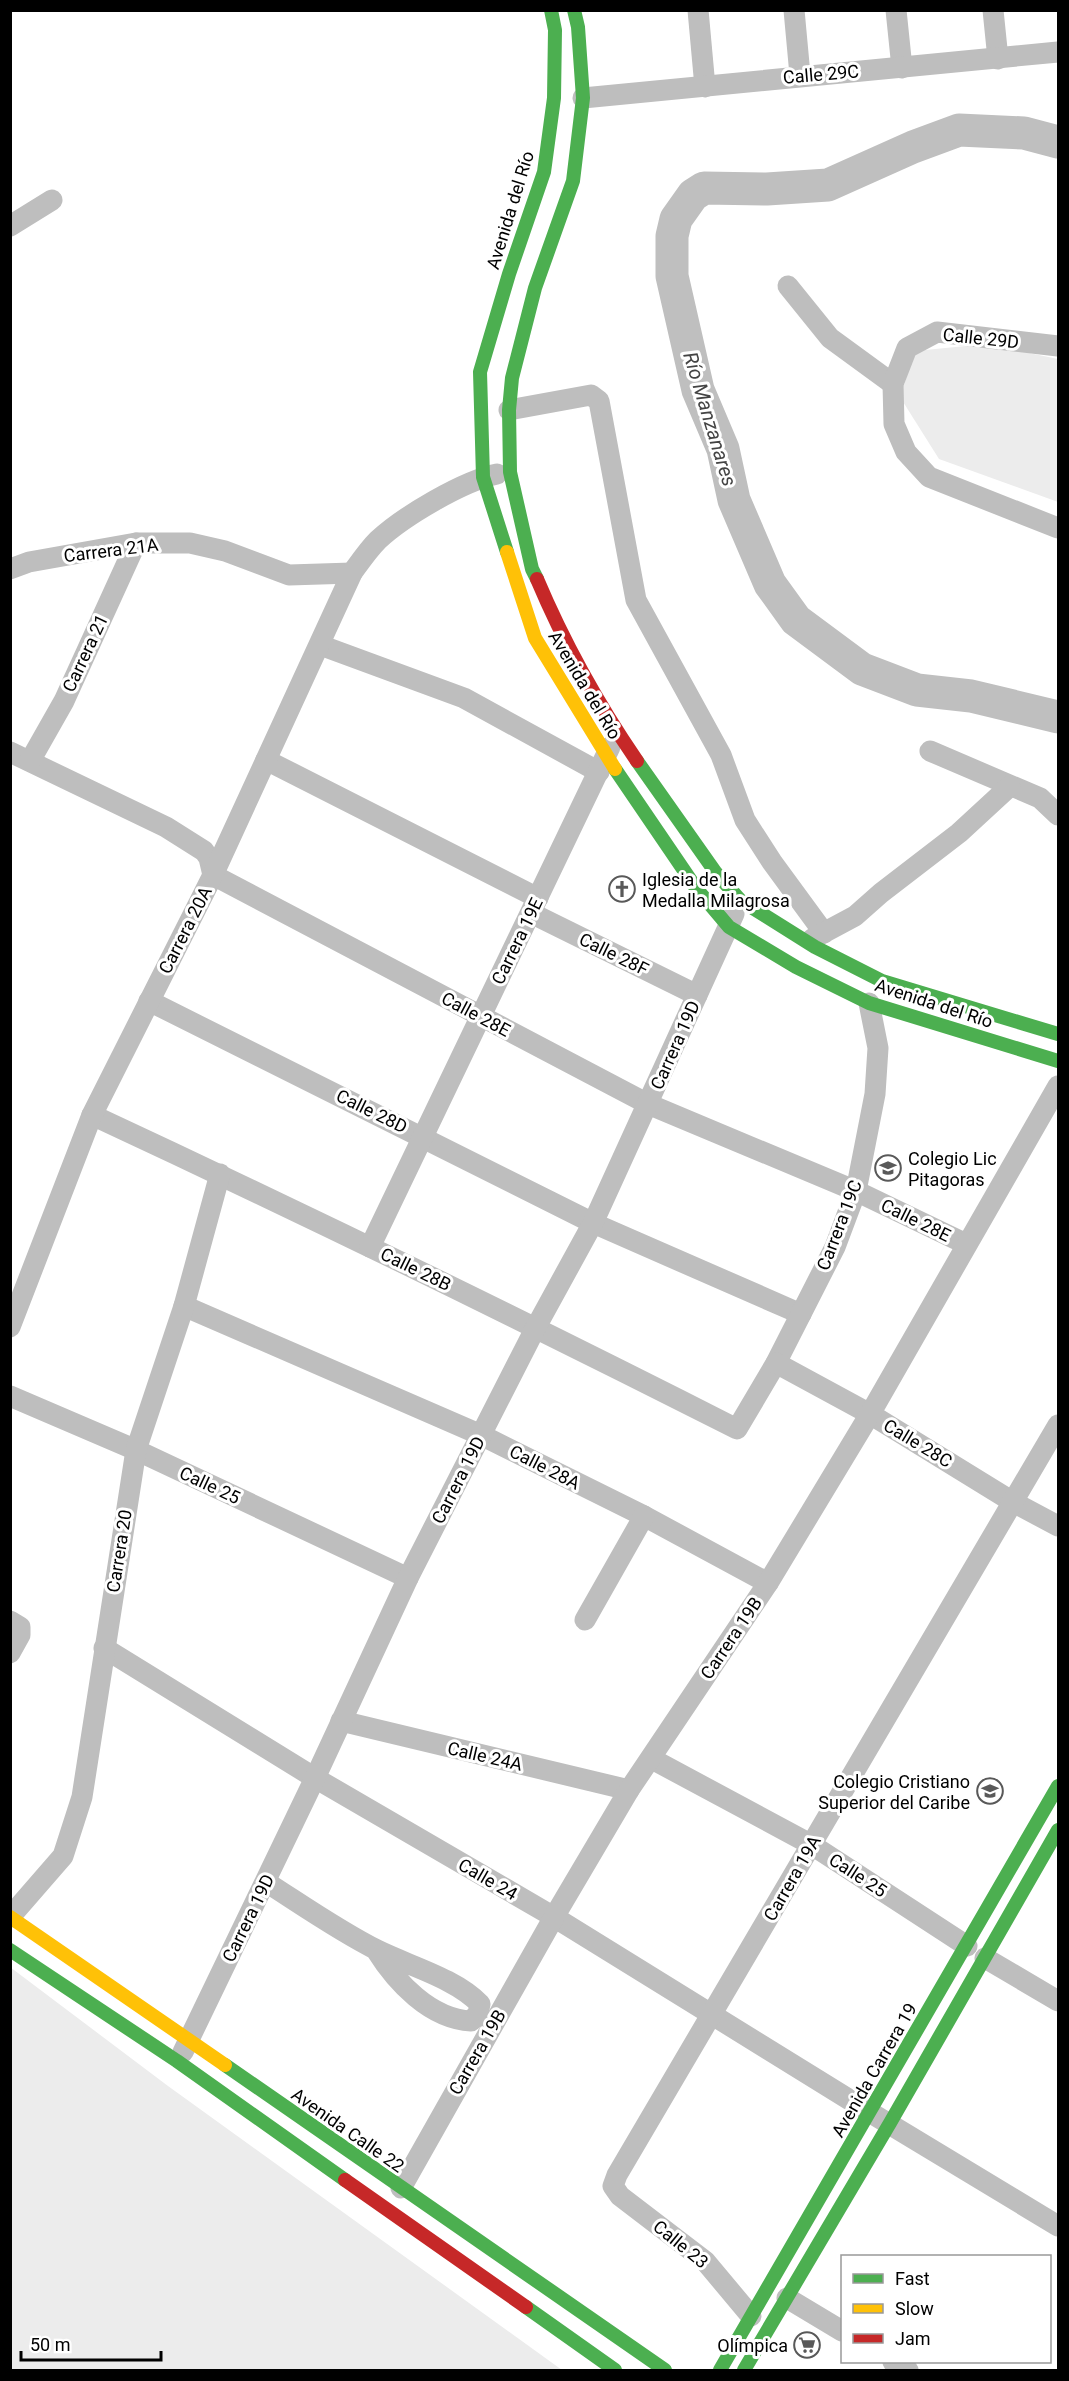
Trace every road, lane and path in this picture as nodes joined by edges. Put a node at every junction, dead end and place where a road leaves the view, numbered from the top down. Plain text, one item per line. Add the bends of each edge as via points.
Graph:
1 (551, 10) edge
2 (574, 10) edge
3 (698, 10) edge
4 (794, 10) edge
5 (896, 10) edge
6 (993, 10) edge
7 (1059, 52) edge
8 (998, 59) junction
9 (902, 68) junction
10 (800, 75) junction
11 (705, 87) junction
12 (583, 98) junction
13 (52, 200) dead end
14 (10, 226) edge
15 (788, 286) dead end
16 (1059, 346) edge
17 (893, 384) junction
18 (509, 410) junction
19 (510, 472) junction
20 (483, 477) junction
21 (1059, 528) edge
22 (136, 543) junction
23 (10, 569) edge
24 (352, 573) junction
25 (320, 645) junction
26 (617, 732) junction
27 (930, 751) dead end
28 (10, 752) edge
29 (267, 760) junction
30 (30, 761) junction
31 (602, 764) junction
32 (1010, 786) junction
33 (1059, 815) edge
34 (213, 875) junction
35 (740, 900) junction
36 (535, 905) junction
37 (729, 927) junction
38 (815, 937) junction
39 (697, 995) junction
40 (149, 1001) junction
41 (869, 1003) junction
42 (481, 1016) junction
43 (1059, 1034) edge
44 (1059, 1061) edge
45 (1059, 1086) edge
46 (648, 1104) junction
47 (92, 1116) junction
48 (423, 1137) junction
49 (220, 1174) junction
50 (856, 1191) junction
51 (593, 1223) junction
52 (966, 1244) junction
53 (370, 1246) junction
54 (184, 1305) junction
55 (801, 1314) junction
56 (10, 1327) edge
57 (536, 1327) junction
58 (776, 1363) junction
59 (10, 1396) edge
60 (870, 1414) junction
61 (1059, 1425) edge
62 (737, 1430) joint
63 (481, 1435) junction
64 (136, 1450) junction
65 (1013, 1502) junction
66 (644, 1516) junction
67 (1059, 1526) edge
68 (408, 1578) junction
69 (768, 1583) junction
70 (585, 1620) dead end
71 (10, 1621) edge
72 (104, 1648) junction
73 (10, 1653) edge
74 (341, 1721) junction
75 (652, 1759) junction
76 (315, 1778) junction
77 (1059, 1786) edge
78 (629, 1790) junction
79 (1059, 1830) edge
80 (812, 1845) junction
81 (266, 1882) junction
82 (10, 1917) edge
83 (554, 1917) junction
84 (967, 1946) junction
85 (10, 1950) edge
86 (376, 1950) dead end
87 (985, 1958) junction
88 (1059, 2001) edge
89 (713, 2014) junction
90 (189, 2042) junction
91 (177, 2061) junction
92 (871, 2113) junction
93 (890, 2122) junction
94 (616, 2175) joint
95 (401, 2188) junction
96 (1059, 2226) edge
97 (787, 2298) junction
98 (751, 2316) junction
99 (841, 2330) edge
100 (615, 2370) edge
101 (665, 2370) edge
102 (720, 2370) edge
103 (744, 2370) edge

1 - 20 main road, Avenida del Río via 555,30 555,98 544,172 480,372
2 - 12 main road, Avenida del Río
3 - 11 street
4 - 10 street
5 - 9 street
6 - 8 street
7 - 8 street, Calle 29C
8 - 9 street, Calle 29C
9 - 10 street, Calle 29C
10 - 11 street, Calle 29C
11 - 12 street, Calle 29C
12 - 18 main road, Avenida del Río via 573,181 534,288 512,378
13 - 14 street
15 - 17 street via 830,338
16 - 17 street, Calle 29D via 937,332 907,348
17 - 21 street, Calle 29D via 894,424 906,452 929,477
18 - 19 main road, Avenida del Río
18 - 38 street via 591,395 599,401 636,600 722,755 745,820
19 - 20 street, Carrera 20A
19 - 26 main road, Avenida del Río via 532,569 557,627
20 - 24 street, Carrera 20A via 414,512 377,541
20 - 31 main road, Avenida del Río via 535,638
22 - 23 street, Carrera 21A via 29,562
22 - 24 street, Carrera 21A via 190,543 225,551 289,575
22 - 30 street, Carrera 21 via 63,700
24 - 25 street, Carrera 20A
25 - 29 street, Carrera 20A
25 - 31 street via 464,698
26 - 31 street, Carrera 19E
26 - 35 main road, Avenida del Río via 716,873
27 - 32 street
28 - 30 street
29 - 34 street, Carrera 20A
29 - 36 street, Calle 28F
30 - 34 street via 166,827 204,851
31 - 36 street, Carrera 19E
31 - 37 main road, Avenida del Río
32 - 33 street via 1040,798
32 - 38 street via 959,833 855,916
34 - 40 street, Carrera 20A
34 - 42 street, Calle 28E
35 - 37 street, Carrera 19D
35 - 38 main road, Avenida del Río
36 - 39 street, Calle 28F
36 - 42 street, Carrera 19E
37 - 39 street, Carrera 19D
37 - 41 main road, Avenida del Río via 796,967
38 - 43 main road, Avenida del Río via 882,981
39 - 46 street, Carrera 19D
40 - 47 street, Carrera 20A
40 - 48 street, Calle 28D
41 - 44 main road, Avenida del Río
41 - 50 street, Carrera 19C via 878,1048 875,1094
42 - 46 street, Calle 28E
42 - 48 street, Carrera 19E
45 - 52 street, Carrera 19B
46 - 50 street, Calle 28E
46 - 51 street, Carrera 19D
47 - 49 street, Calle 28B
47 - 56 street, Carrera 20A
48 - 51 street, Calle 28D
48 - 53 street, Carrera 19E
49 - 53 street, Calle 28B
49 - 54 street, Carrera 20
50 - 52 street, Calle 28E
50 - 55 street, Carrera 19C via 835,1246
51 - 55 street, Calle 28D
51 - 57 street, Carrera 19D
52 - 60 street, Carrera 19B
53 - 57 street, Calle 28B
54 - 63 street, Calle 28A
54 - 64 street, Carrera 20
55 - 58 street, Carrera 19C
57 - 62 street, Calle 28B
57 - 63 street, Carrera 19D
58 - 60 street, Calle 28C
58 - 62 street, Carrera 19C
59 - 64 street, Calle 25
60 - 65 street, Calle 28C
60 - 69 street, Carrera 19B
61 - 65 street, Carrera 19A
63 - 66 street, Calle 28A
63 - 68 street, Carrera 19D
64 - 68 street, Calle 25
64 - 72 street, Carrera 20
65 - 67 street, Calle 28C
65 - 80 street, Carrera 19A
66 - 69 street, Calle 28A
66 - 70 street
68 - 74 street, Carrera 19D
69 - 75 street, Carrera 19B
71 - 73 street via 20,1627 20,1635
72 - 76 street, Calle 24
72 - 82 street, Carrera 20 via 82,1797 63,1856
74 - 76 street, Carrera 19D
74 - 78 street, Calle 24A
75 - 78 street, Carrera 19B
75 - 80 street, Calle 25
76 - 81 street, Carrera 19D
76 - 83 street, Calle 24
77 - 84 main road, Avenida Carrera 19
78 - 83 street, Carrera 19B
79 - 87 main road
80 - 84 street, Calle 25
80 - 89 street, Carrera 19A
81 - 86 street
81 - 90 street, Carrera 19D
82 - 90 main road, Avenida Calle 22
83 - 89 street, Calle 24
83 - 95 street, Carrera 19B
84 - 92 main road, Avenida Carrera 19
85 - 91 main road
87 - 88 street
87 - 93 main road
89 - 92 street, Calle 24
89 - 94 street, Carrera 19A
90 - 91 street, Carrera 19D
90 - 95 main road, Avenida Calle 22
91 - 100 main road
92 - 93 street, Calle 24
92 - 98 main road, Avenida Carrera 19
93 - 96 street, Calle 24
93 - 97 main road
94 - 98 street, Calle 23 via 613,2186 620,2196 705,2261
95 - 101 main road, Avenida Calle 22
97 - 99 street
97 - 103 main road
98 - 102 main road, Avenida Carrera 19

